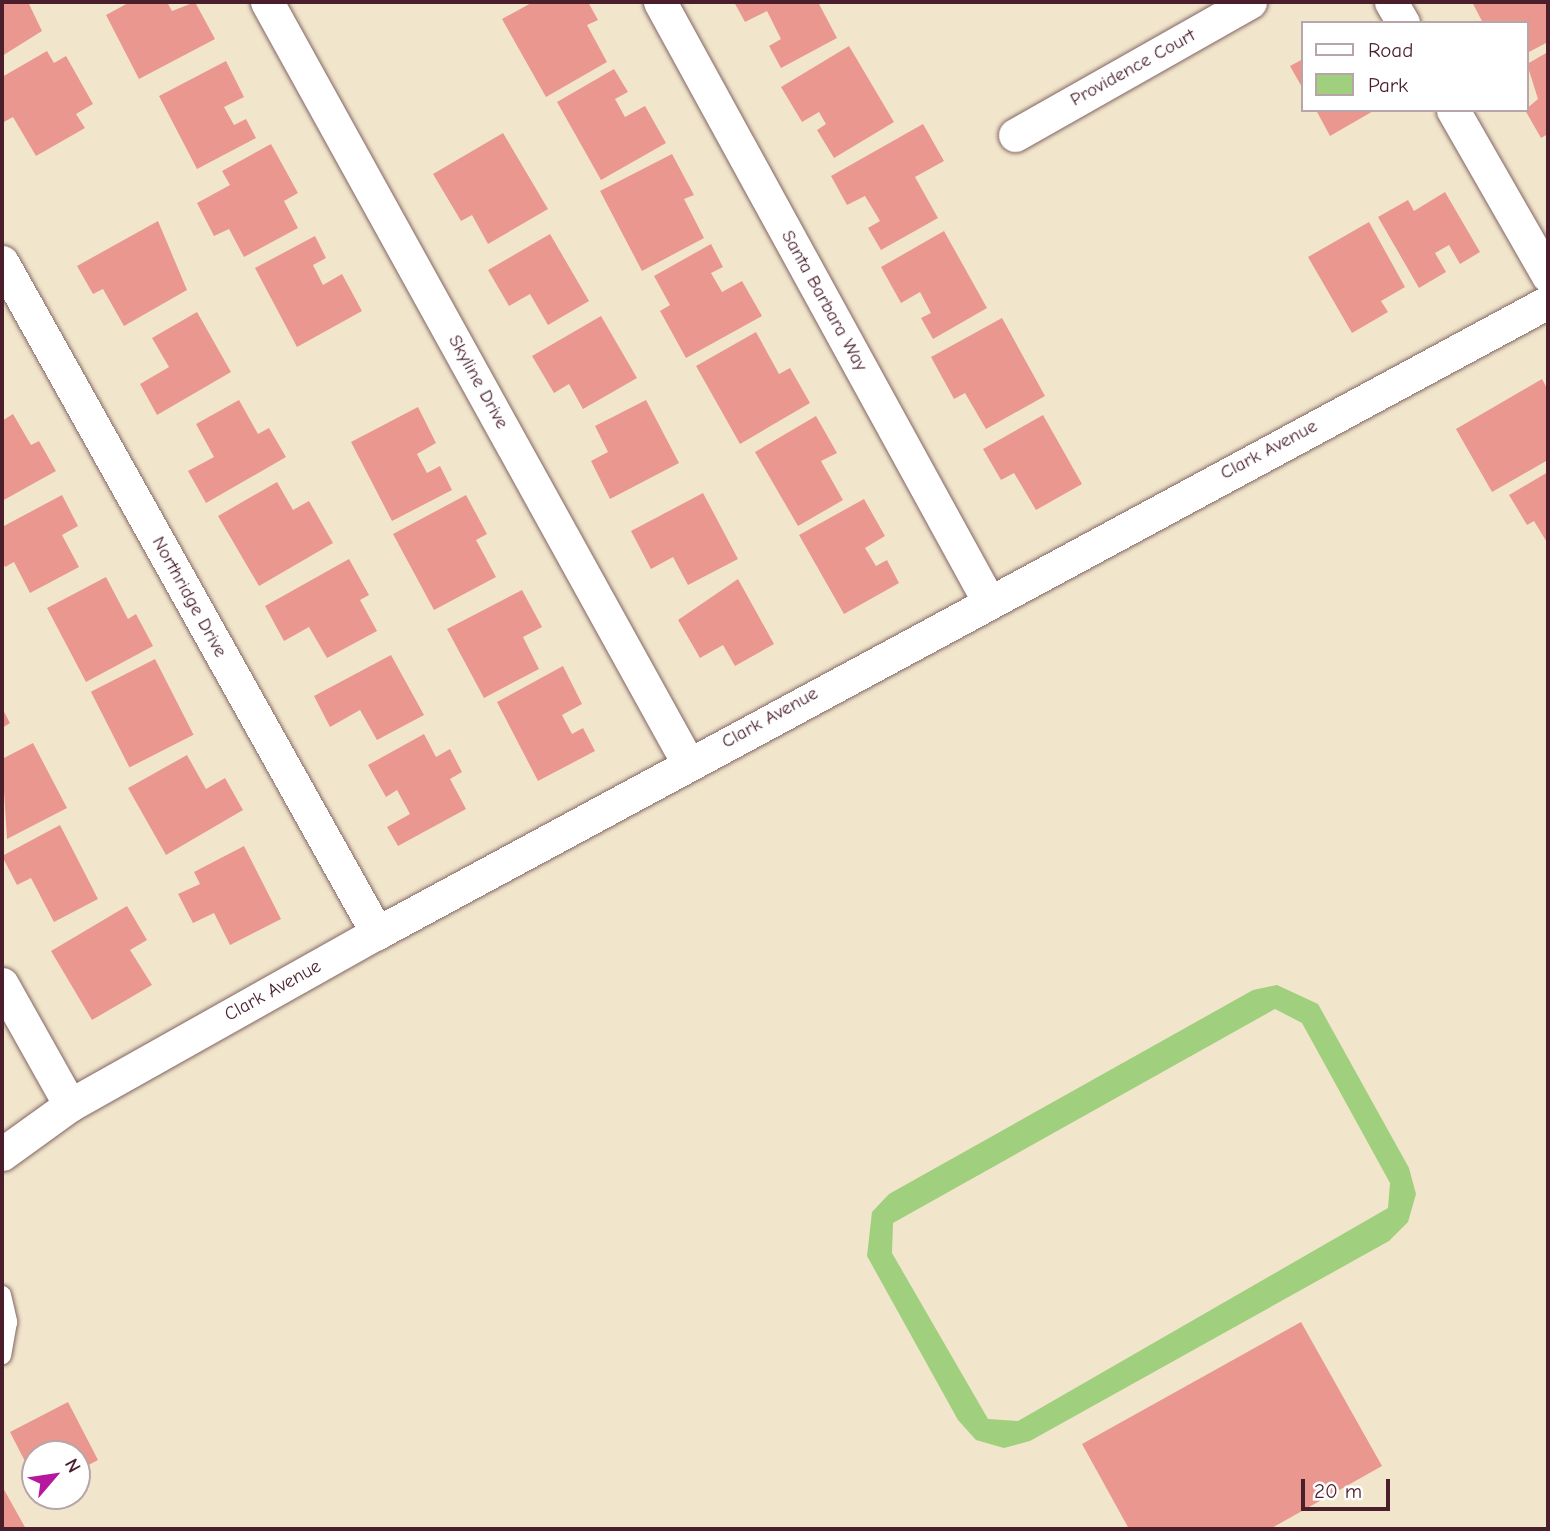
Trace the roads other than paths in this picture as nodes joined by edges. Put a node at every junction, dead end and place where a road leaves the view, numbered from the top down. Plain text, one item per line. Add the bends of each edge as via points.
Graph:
1 (267, 2) edge
2 (660, 2) edge
3 (1251, 2) edge
4 (1391, 2) edge
5 (1403, 21) edge
6 (1455, 112) edge
7 (1015, 135) dead end
8 (2, 262) edge
9 (1548, 276) edge
10 (1548, 302) edge
11 (988, 600) junction
12 (688, 763) junction
13 (377, 933) junction
14 (2, 984) edge
15 (70, 1105) junction
16 (2, 1154) edge
17 (2, 1295) edge
18 (2, 1355) edge

1 - 12 street, Skyline Drive
2 - 11 street, Santa Barbara Way
3 - 7 street, Providence Court
4 - 5 street
6 - 9 street
8 - 13 street, Northridge Drive
10 - 11 street, Clark Avenue
11 - 12 street, Clark Avenue
12 - 13 street, Clark Avenue
13 - 15 street, Clark Avenue
14 - 15 street
15 - 16 street, Clark Avenue
17 - 18 lane via 8,1322

